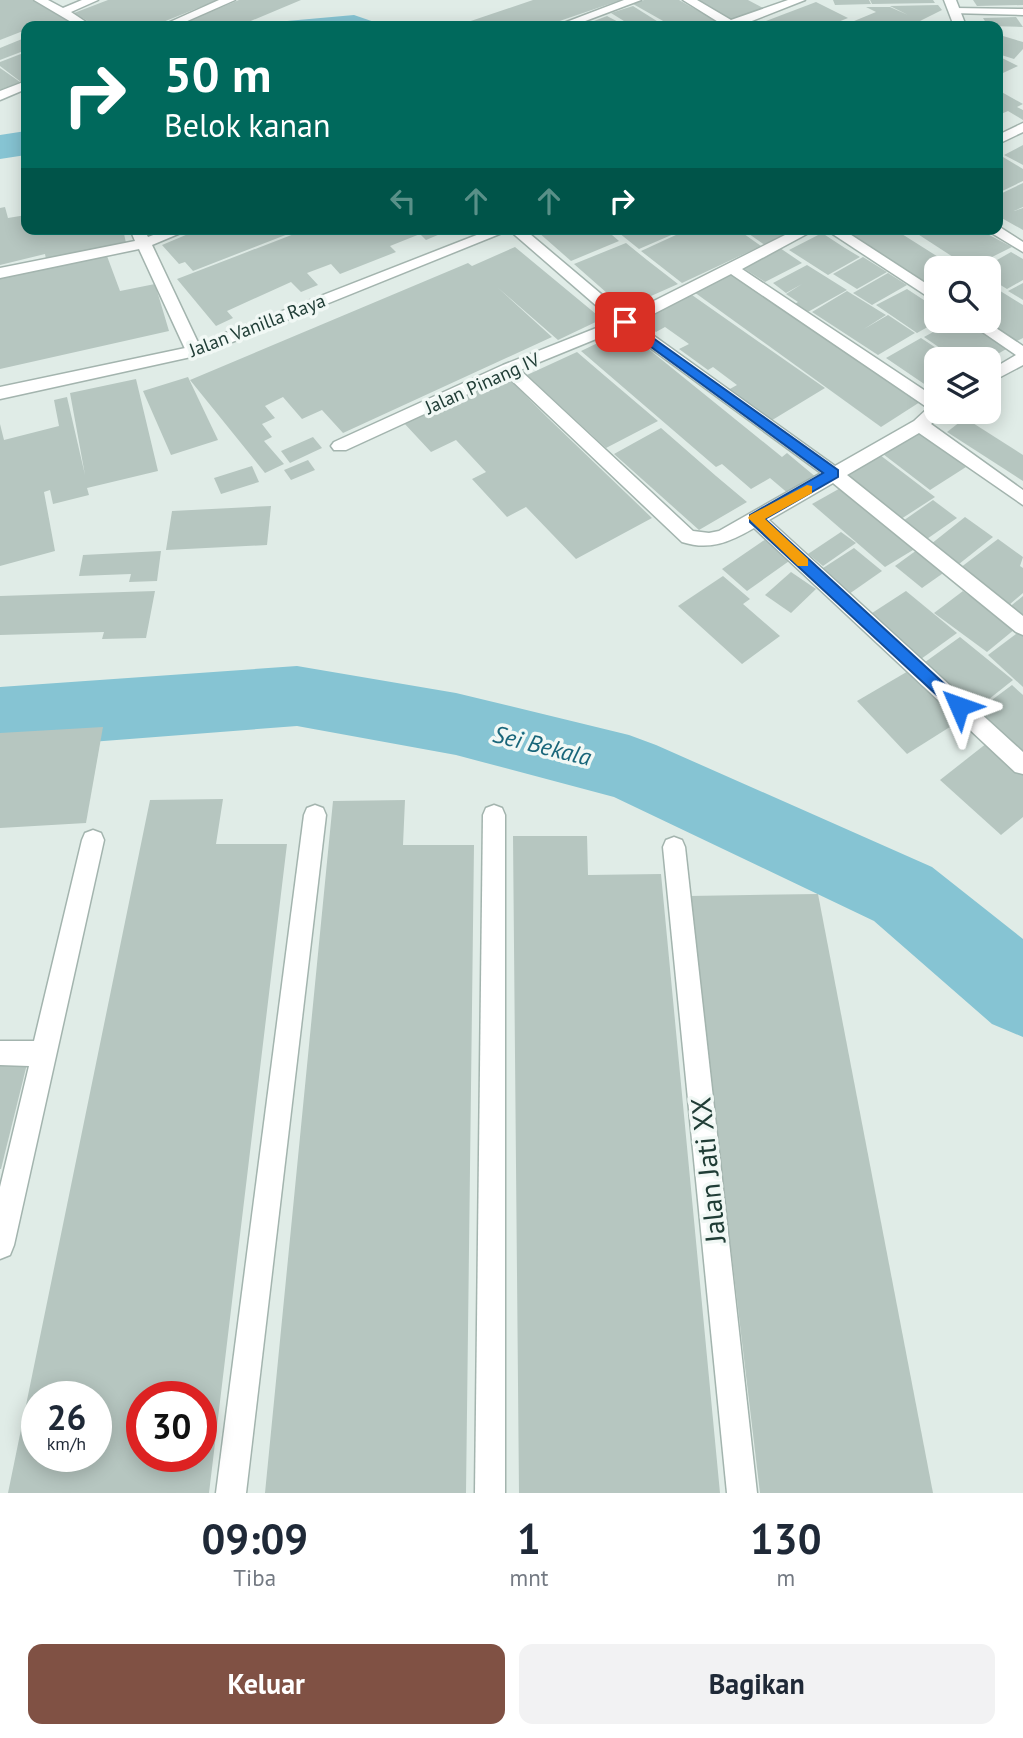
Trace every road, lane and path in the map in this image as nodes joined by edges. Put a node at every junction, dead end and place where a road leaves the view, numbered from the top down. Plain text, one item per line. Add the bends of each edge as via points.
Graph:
1 (40, 0) edge
2 (92, 0) edge
3 (229, 0) edge
4 (635, 0) edge
5 (689, 0) edge
6 (799, 0) edge
7 (952, 6) edge
8 (62, 12) junction
9 (1023, 12) edge
10 (77, 21) edge
11 (179, 21) edge
12 (578, 21) edge
13 (721, 21) edge
14 (742, 21) edge
15 (21, 87) edge
16 (0, 96) edge
17 (1023, 127) edge
18 (1003, 138) edge
19 (490, 235) edge
20 (522, 235) edge
21 (797, 235) edge
22 (841, 235) edge
23 (1002, 235) edge
24 (141, 236) edge
25 (1023, 248) edge
26 (731, 268) junction
27 (0, 273) edge
28 (924, 289) edge
29 (625, 322) junction
30 (991, 333) edge
31 (194, 351) junction
32 (1023, 356) edge
33 (509, 369) junction
34 (1001, 370) edge
35 (0, 393) edge
36 (924, 400) edge
37 (924, 421) edge
38 (920, 425) junction
39 (340, 446) dead end
40 (833, 473) junction
41 (1023, 499) edge
42 (755, 518) junction
43 (1023, 627) edge
44 (1023, 765) edge
45 (315, 815) dead end
46 (494, 815) dead end
47 (93, 840) dead end
48 (674, 847) dead end
49 (0, 1053) edge
50 (44, 1054) junction
51 (0, 1245) edge
52 (231, 1493) edge
53 (490, 1493) edge
54 (742, 1493) edge

1 - 8 street
2 - 8 street
3 - 11 street
4 - 12 street
5 - 13 street
6 - 14 street
7 - 9 street
8 - 10 street
15 - 16 street
17 - 18 street
19 - 31 street, Jalan Vanilla Raya
20 - 29 street
21 - 26 street, Jalan Pinang IV
22 - 28 street
23 - 25 street
24 - 27 street
24 - 31 street
26 - 29 street, Jalan Pinang IV
26 - 36 street
29 - 33 street, Jalan Pinang IV
29 - 40 street
30 - 32 street
31 - 35 street, Jalan Vanilla Raya
32 - 34 street
33 - 39 street, Jalan Pinang IV
33 - 42 street via 688,537 724,537
37 - 38 street
38 - 40 street
38 - 41 street
40 - 42 street
40 - 43 street
42 - 44 street
45 - 52 street
46 - 53 street
47 - 50 street
48 - 54 street, Jalan Jati XX
49 - 50 street
50 - 51 street

